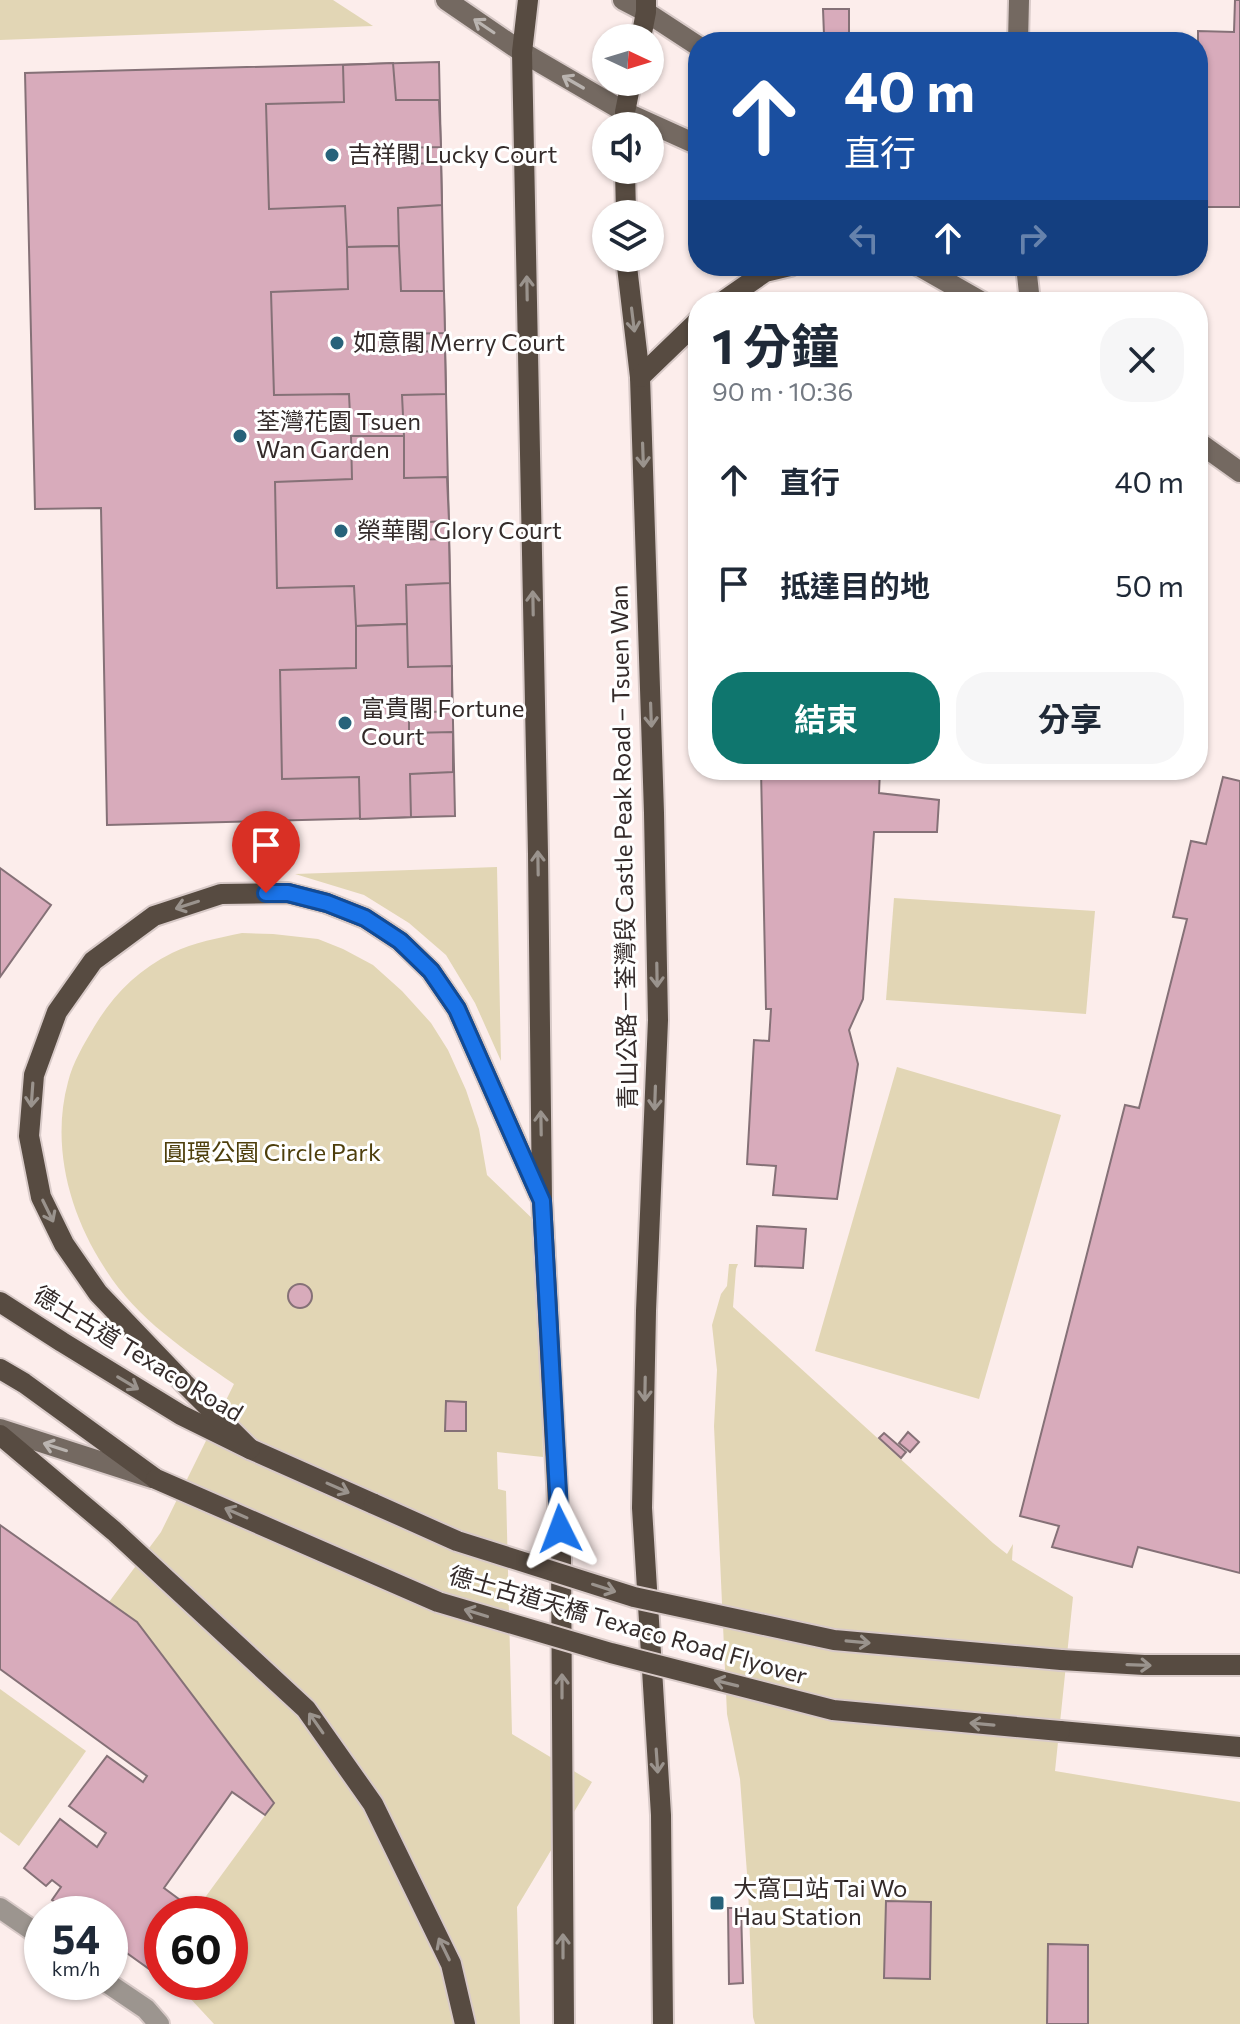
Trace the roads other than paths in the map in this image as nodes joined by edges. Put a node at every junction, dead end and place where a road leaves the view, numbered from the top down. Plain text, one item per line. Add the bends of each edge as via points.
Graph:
1 (446, 0) edge
2 (528, 0) edge
3 (623, 0) edge
4 (1018, 4) edge
5 (646, 6) edge
6 (1008, 32) edge
7 (1018, 32) edge
8 (688, 38) edge
9 (522, 52) junction
10 (614, 112) edge
11 (664, 133) edge
12 (688, 141) edge
13 (628, 272) edge
14 (759, 276) edge
15 (936, 276) edge
16 (736, 292) edge
17 (964, 292) edge
18 (688, 331) edge
19 (640, 377) junction
20 (1208, 449) edge
21 (1240, 472) edge
22 (542, 1201) junction
23 (0, 1302) edge
24 (0, 1369) edge
25 (0, 1432) edge
26 (250, 1449) junction
27 (156, 1479) junction
28 (1240, 1665) edge
29 (1237, 1748) edge
30 (0, 1908) edge
31 (24, 1925) edge
32 (128, 1997) edge
33 (159, 2024) edge
34 (465, 2024) edge
35 (564, 2024) edge
36 (663, 2024) edge

9 -> 1 main road
2 - 9 main road
3 - 5 main road
4 - 6 main road
4 - 7 main road
5 - 8 main road
10 -> 9 main road
22 -> 9 main road
11 - 12 main road
13 -> 19 main road, 青山公路－荃灣段 Castle Peak Road – Tsuen Wan
14 - 16 main road
15 - 17 main road
18 - 19 main road
19 -> 36 main road, 青山公路－荃灣段 Castle Peak Road – Tsuen Wan via 658,1020 642,1508 661,1815
20 - 21 main road
22 -> 26 main road via 457,1009 431,971 365,918 288,893 221,894 154,916 93,961 57,1012 34,1075 29,1136 41,1197 64,1244 98,1293
35 -> 22 main road via 561,1559
23 -> 26 main road, 德士古道 Texaco Road via 181,1415
24 - 27 main road, 德士古道天橋 Texaco Road Flyover
27 -> 25 main road
34 -> 25 main road via 451,1964 373,1804 306,1709
26 -> 28 main road, 德士古道天橋 Texaco Road Flyover, bridge via 457,1541 634,1597 834,1640 1061,1660
29 -> 27 main road, 德士古道天橋 Texaco Road Flyover, bridge via 833,1710 438,1602
30 - 31 street
32 - 33 street

